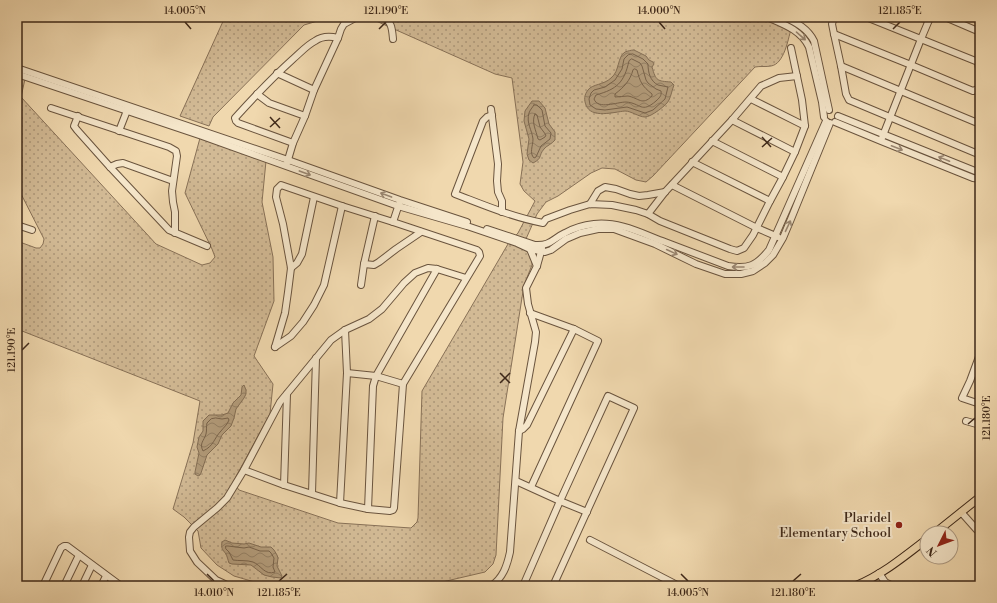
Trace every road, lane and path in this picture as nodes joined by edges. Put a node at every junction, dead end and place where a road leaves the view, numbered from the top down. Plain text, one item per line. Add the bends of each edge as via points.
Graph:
1 (356, 17) edge
2 (383, 17) edge
3 (767, 17) edge
4 (785, 17) edge
5 (834, 17) edge
6 (866, 17) edge
7 (919, 17) edge
8 (945, 17) edge
9 (930, 19) edge
10 (980, 32) edge
11 (834, 34) junction
12 (338, 38) junction
13 (393, 39) dead end
14 (921, 39) junction
15 (791, 48) dead end
16 (980, 56) edge
17 (978, 62) junction
18 (911, 65) junction
19 (841, 66) junction
20 (17, 68) edge
21 (277, 73) junction
22 (17, 74) edge
23 (980, 74) edge
24 (797, 76) junction
25 (980, 88) edge
26 (314, 90) junction
27 (901, 91) junction
28 (257, 94) junction
29 (751, 98) junction
30 (51, 108) dead end
31 (127, 108) junction
32 (829, 110) junction
33 (78, 116) junction
34 (305, 116) junction
35 (889, 117) junction
36 (732, 120) junction
37 (831, 120) junction
38 (980, 124) edge
39 (805, 126) junction
40 (119, 130) junction
41 (883, 134) junction
42 (712, 141) junction
43 (881, 141) junction
44 (293, 143) junction
45 (795, 152) junction
46 (980, 152) edge
47 (692, 162) junction
48 (287, 163) junction
49 (110, 167) junction
50 (980, 173) edge
51 (783, 177) junction
52 (980, 179) edge
53 (173, 181) junction
54 (672, 185) junction
55 (665, 192) junction
56 (314, 197) junction
57 (770, 201) junction
58 (399, 203) junction
59 (590, 204) junction
60 (342, 206) junction
61 (502, 212) junction
62 (648, 214) junction
63 (375, 216) junction
64 (393, 222) junction
65 (17, 225) edge
66 (757, 228) junction
67 (32, 230) dead end
68 (421, 232) junction
69 (175, 233) junction
70 (779, 237) junction
71 (543, 245) junction
72 (207, 246) dead end
73 (530, 250) junction
74 (542, 252) junction
75 (364, 264) junction
76 (537, 266) junction
77 (291, 268) junction
78 (437, 269) junction
79 (466, 278) junction
80 (361, 285) dead end
81 (530, 313) junction
82 (574, 329) junction
83 (345, 330) junction
84 (980, 354) edge
85 (316, 358) junction
86 (347, 372) junction
87 (376, 376) junction
88 (404, 384) junction
89 (287, 394) junction
90 (980, 404) edge
91 (966, 421) dead end
92 (980, 424) edge
93 (519, 431) junction
94 (244, 470) junction
95 (516, 481) junction
96 (284, 485) junction
97 (531, 488) junction
98 (312, 494) junction
99 (980, 497) edge
100 (560, 501) junction
101 (340, 503) junction
102 (368, 509) junction
103 (587, 512) junction
104 (961, 512) junction
105 (945, 525) edge
106 (980, 532) edge
107 (590, 540) dead end
108 (919, 545) edge
109 (78, 555) junction
110 (92, 565) junction
111 (879, 573) junction
112 (106, 576) junction
113 (43, 586) edge
114 (64, 586) edge
115 (82, 586) edge
116 (101, 586) edge
117 (121, 586) edge
118 (229, 586) edge
119 (491, 586) edge
120 (523, 586) edge
121 (553, 586) edge
122 (679, 586) edge
123 (855, 586) edge
124 (893, 586) edge

1 - 12 street via 344,24
2 - 13 street via 392,26
3 -> 37 street via 791,28 806,40 822,102
4 - 32 street via 802,26 812,36
5 - 11 street
6 - 14 street
7 - 9 street
8 - 10 street
9 - 14 street
11 - 18 street
11 - 19 street
12 - 21 street via 331,36 314,41
12 - 26 street
14 - 17 street
14 - 18 street
15 - 24 street
16 - 17 street
17 - 23 street
18 - 25 street via 973,91
18 - 27 street
19 - 27 street
19 - 35 street via 849,100
20 - 31 street
21 - 26 street
21 - 28 street
22 - 31 street
24 - 29 street via 779,78 761,86
24 - 39 street
26 - 34 street
27 - 35 street
27 - 38 street
28 - 34 street via 268,103
28 - 44 street via 235,118 236,121
29 - 36 street
29 - 39 street
30 - 33 street
31 - 40 street
31 - 48 street
32 - 37 street via 825,113
32 - 37 street via 836,112
33 - 40 street
33 - 49 street via 74,126
34 - 44 street
35 - 41 street
35 - 46 street via 978,154
36 - 42 street
36 - 45 street
37 - 41 street
37 - 43 street
37 - 70 street
39 - 45 street
40 - 53 street via 176,151
41 - 43 street
50 -> 41 street
42 - 47 street
42 - 51 street
43 -> 52 street
44 - 48 street
45 - 51 street
47 - 54 street
47 - 57 street
48 - 58 street
49 - 53 street via 123,163
49 - 69 street via 169,230
51 - 57 street
53 - 69 street
54 - 55 street
54 - 66 street
55 - 59 street via 639,196 605,187 598,191
55 - 62 street
56 - 60 street
56 - 77 street via 302,254 297,264
56 - 77 street via 281,185 277,189 276,197
57 - 66 street
58 - 64 street
58 - 71 street via 535,245
58 - 73 street via 517,243
59 - 61 street via 546,219 543,223
59 - 62 street via 612,205
60 - 63 street
60 - 77 street via 324,285 303,322 291,336 275,348
61 - 61 street via 498,192 498,164 492,112 483,122 455,194
62 - 66 street via 737,251 744,248
63 - 64 street
63 - 75 street
64 - 68 street
65 - 67 street
66 - 70 street
68 - 75 street via 374,265
68 - 79 street via 478,250 480,256
69 - 72 street
70 -> 71 street via 761,260 751,266 740,268 728,266 629,228 606,224 574,229
74 -> 70 street via 551,250 566,238 580,233 614,229 655,244 696,264 725,274 741,274 753,271 765,263 773,255
71 - 74 street
73 - 74 street
73 - 76 street
74 - 76 street
75 - 80 street
76 - 81 street via 526,288
78 - 79 street
78 - 83 street via 428,268 415,273 382,309 369,319
78 - 87 street
79 - 88 street
81 - 82 street
81 - 93 street via 536,332
82 - 93 street via 527,425
82 - 97 street via 598,341
83 - 85 street via 331,340
83 - 86 street
84 - 90 street via 962,398
85 - 89 street
85 - 98 street
86 - 87 street
86 - 101 street
87 - 88 street
87 - 102 street via 373,386
88 - 102 street via 394,508 390,511
89 - 94 street via 280,402
89 - 96 street
91 - 92 street
93 - 95 street
94 - 96 street
94 - 118 street via 218,508 194,527 189,537 190,551 197,562 216,580
95 - 97 street
95 - 119 street via 507,566
96 - 98 street
97 - 100 street
98 - 101 street
99 - 104 main road
100 - 103 street
100 - 103 street via 608,396 634,408
100 - 120 street
101 - 102 street
103 - 121 street
104 - 105 main road
104 - 106 street
107 - 122 street
108 - 111 main road
109 - 110 street
109 - 113 street via 64,546
109 - 114 street
110 - 112 street
110 - 115 street
111 - 123 main road
111 - 124 street via 885,582
112 - 116 street
112 - 117 street

